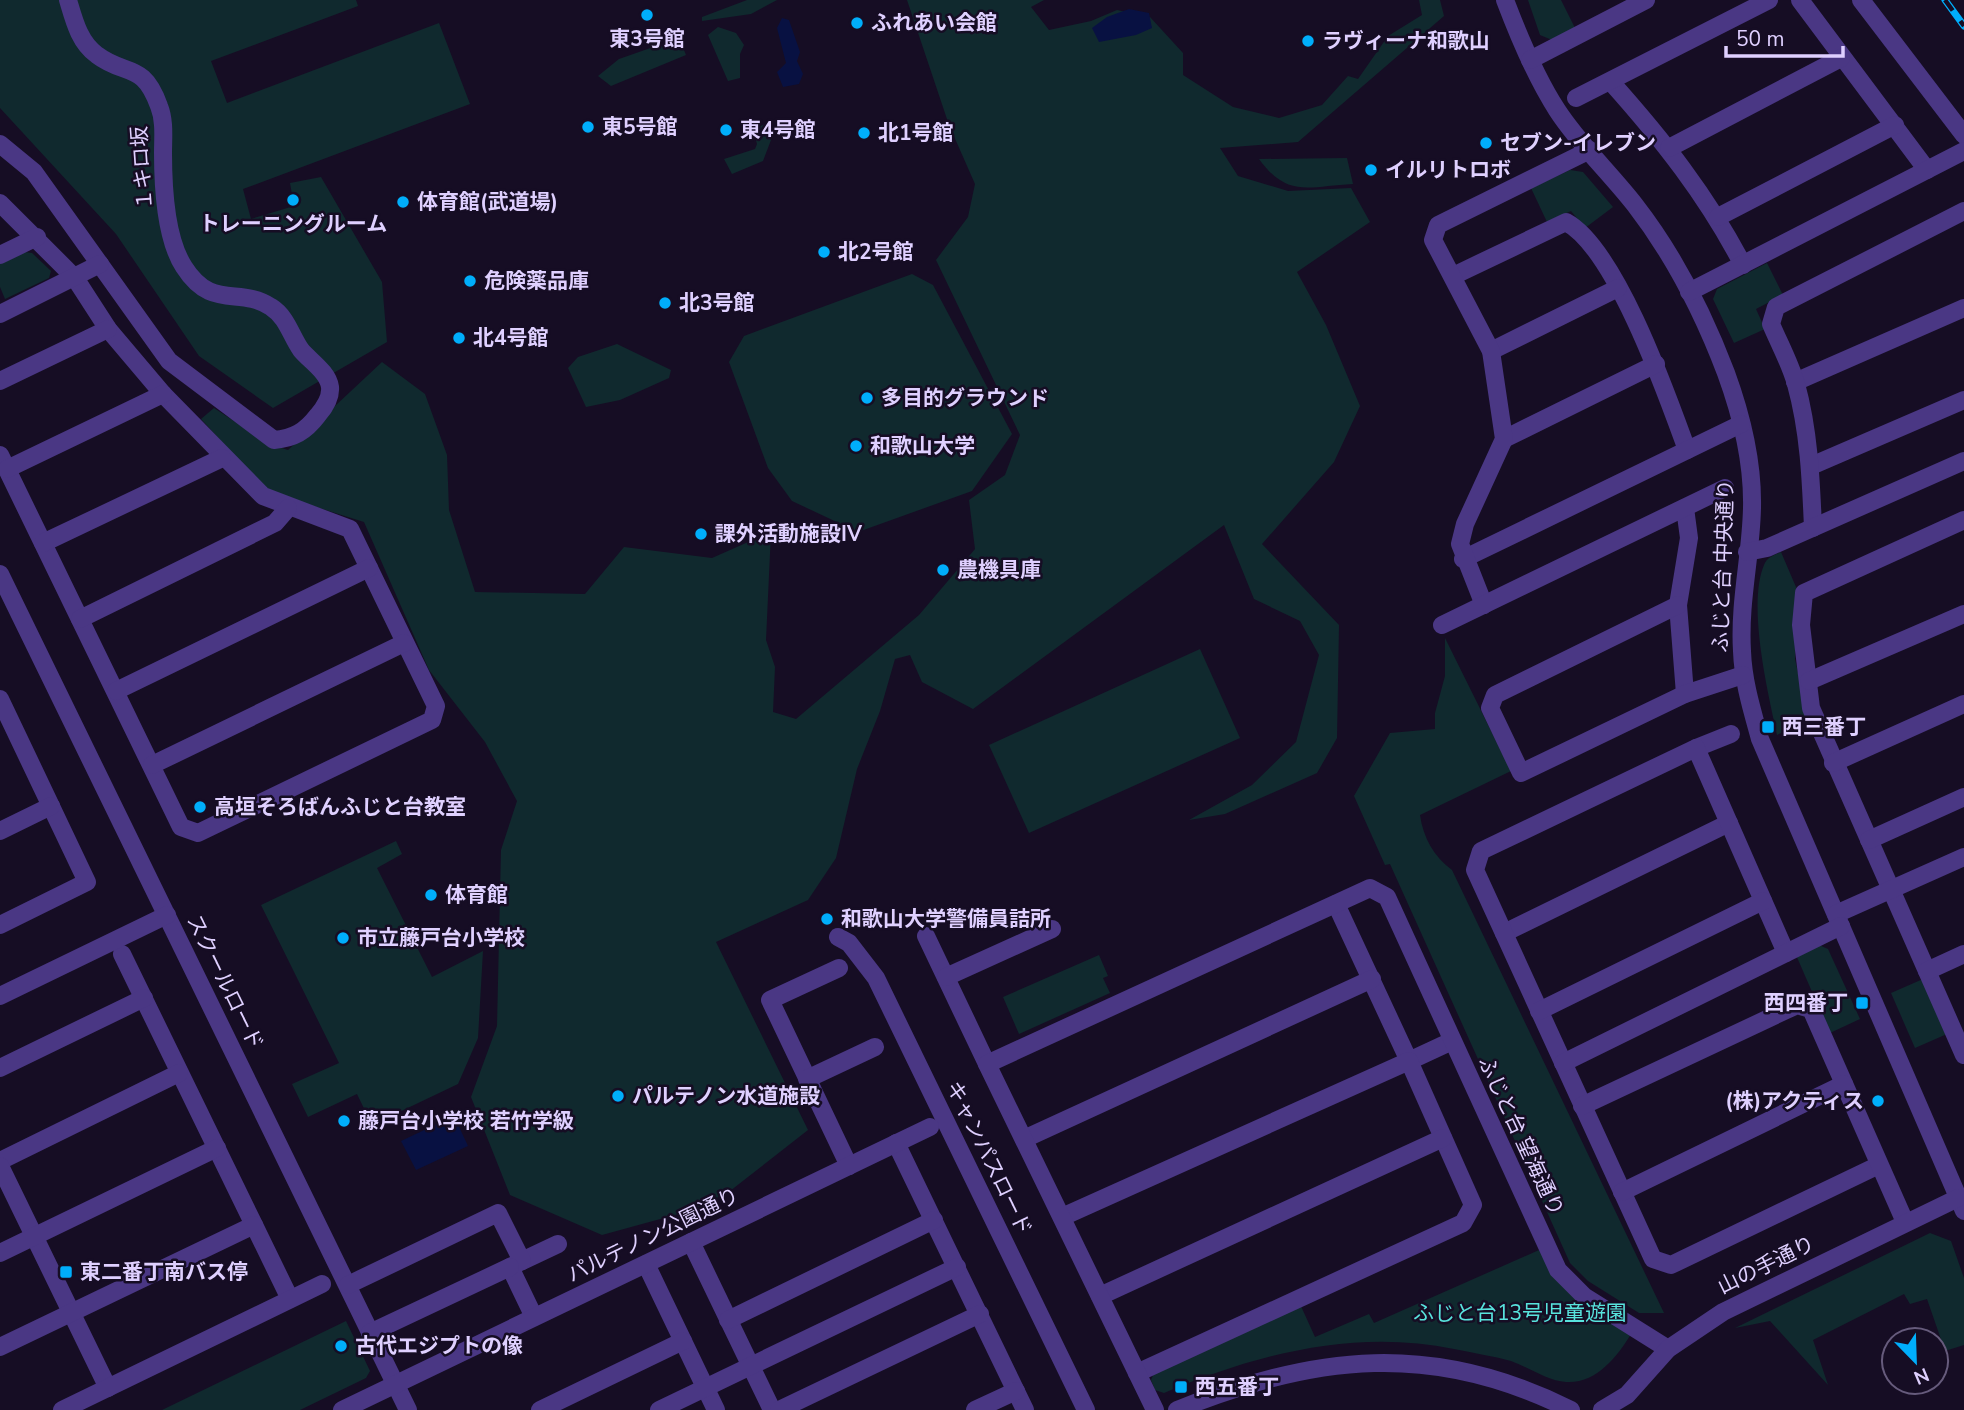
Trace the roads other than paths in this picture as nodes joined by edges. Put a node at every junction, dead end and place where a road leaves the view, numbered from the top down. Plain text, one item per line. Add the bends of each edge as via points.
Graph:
1 (68, 0) edge
2 (1505, 0) edge
3 (1646, 0) edge
4 (1769, 0) edge
5 (1800, 0) edge
6 (1861, 0) edge
7 (1841, 58) junction
8 (1530, 60) junction
9 (1611, 82) junction
10 (1576, 98) dead end
11 (1895, 125) junction
12 (1964, 135) edge
13 (0, 144) edge
14 (1669, 148) junction
15 (1590, 150) junction
16 (1964, 151) edge
17 (1927, 170) junction
18 (0, 203) edge
19 (1718, 217) junction
20 (1961, 219) edge
21 (37, 237) junction
22 (0, 255) edge
23 (100, 264) junction
24 (1743, 265) junction
25 (1453, 276) junction
26 (75, 278) junction
27 (1618, 288) junction
28 (1689, 292) junction
29 (1964, 308) edge
30 (0, 314) edge
31 (108, 329) junction
32 (1491, 351) junction
33 (1656, 365) junction
34 (0, 381) edge
35 (1796, 383) junction
36 (163, 394) junction
37 (1964, 400) edge
38 (1741, 424) junction
39 (1504, 439) junction
40 (1687, 450) junction
41 (222, 458) junction
42 (1964, 461) edge
43 (3, 462) edge
44 (1811, 467) junction
45 (1725, 488) dead end
46 (288, 508) junction
47 (1685, 508) junction
48 (1964, 520) edge
49 (1813, 528) junction
50 (43, 542) junction
51 (1747, 552) junction
52 (1463, 559) junction
53 (369, 568) junction
54 (2, 581) edge
55 (1678, 605) junction
56 (1483, 606) junction
57 (1964, 614) edge
58 (80, 620) junction
59 (1442, 625) dead end
60 (404, 643) junction
61 (1744, 675) junction
62 (1809, 681) junction
63 (116, 691) junction
64 (1685, 694) junction
65 (0, 699) edge
66 (1964, 704) edge
67 (8, 734) edge
68 (1731, 734) dead end
69 (1696, 748) junction
70 (1833, 763) junction
71 (152, 765) junction
72 (1964, 797) edge
73 (51, 806) junction
74 (1729, 823) junction
75 (0, 831) edge
76 (1868, 840) junction
77 (1964, 857) edge
78 (1890, 890) junction
79 (1763, 901) junction
80 (1336, 904) junction
81 (167, 915) junction
82 (1839, 920) junction
83 (0, 925) edge
84 (1052, 929) dead end
85 (1504, 933) junction
86 (926, 936) dead end
87 (838, 937) dead end
88 (1786, 953) junction
89 (122, 954) dead end
90 (1964, 954) edge
91 (839, 968) dead end
92 (1927, 971) junction
93 (946, 977) junction
94 (1371, 979) junction
95 (0, 996) edge
96 (144, 998) junction
97 (1539, 1011) junction
98 (1452, 1041) junction
99 (874, 1047) dead end
100 (1964, 1055) edge
101 (1409, 1061) junction
102 (987, 1063) junction
103 (1563, 1063) junction
104 (0, 1068) edge
105 (179, 1073) junction
106 (807, 1079) junction
107 (1844, 1084) junction
108 (1582, 1106) junction
109 (930, 1127) dead end
110 (1443, 1138) junction
111 (1024, 1139) junction
112 (896, 1143) junction
113 (216, 1148) junction
114 (0, 1163) edge
115 (1879, 1165) junction
116 (849, 1166) junction
117 (1622, 1192) junction
118 (1961, 1204) edge
119 (1062, 1217) junction
120 (934, 1220) junction
121 (1905, 1222) junction
122 (254, 1225) junction
123 (34, 1236) junction
124 (691, 1242) junction
125 (558, 1244) dead end
126 (0, 1253) edge
127 (516, 1264) junction
128 (646, 1264) junction
129 (957, 1267) junction
130 (322, 1284) dead end
131 (348, 1285) junction
132 (1100, 1296) junction
133 (290, 1299) junction
134 (71, 1312) junction
135 (980, 1314) junction
136 (534, 1317) junction
137 (728, 1320) junction
138 (370, 1333) junction
139 (683, 1340) junction
140 (0, 1347) edge
141 (1668, 1349) junction
142 (750, 1365) junction
143 (1137, 1373) junction
144 (395, 1385) junction
145 (108, 1388) junction
146 (705, 1388) junction
147 (1016, 1391) junction
148 (62, 1410) edge
149 (342, 1410) edge
150 (408, 1410) edge
151 (540, 1410) edge
152 (659, 1410) edge
153 (716, 1410) edge
154 (772, 1410) edge
155 (779, 1410) edge
156 (975, 1410) edge
157 (1025, 1410) edge
158 (1086, 1410) edge
159 (1155, 1410) edge
160 (1177, 1410) edge
161 (1571, 1410) edge
162 (1602, 1410) edge

1 - 23 street, １キロ坂 via 76,28 88,47 99,57 135,70 147,81 160,107 169,222 182,266 213,295 254,299 273,307 287,322 300,348 329,383 330,395 319,414 292,439 274,440 254,428 169,361
2 - 8 street, ふじと台 中央通り
3 - 8 street
4 - 9 street
5 - 7 street
6 - 12 street
7 - 11 street
7 - 14 street
8 - 15 street, ふじと台 中央通り via 1558,111
9 - 10 street
9 - 14 street
11 - 17 street
11 - 19 street
13 - 23 street via 34,172
14 - 19 street
15 - 25 street via 1438,225 1433,240
15 - 28 street, ふじと台 中央通り via 1636,206
16 - 17 street
17 - 24 street
18 - 21 street
19 - 24 street
20 - 35 street via 1776,307 1771,324
21 - 22 street
21 - 26 street
23 - 26 street
24 - 28 street
25 - 27 street via 1566,222 1577,228
25 - 32 street
26 - 30 street
26 - 31 street
27 - 32 street
27 - 33 street
28 - 38 street, ふじと台 中央通り via 1726,373
29 - 35 street
31 - 34 street
31 - 36 street
32 - 39 street
33 - 39 street
33 - 40 street
35 - 44 street
36 - 41 street
36 - 43 street
37 - 44 street
38 - 40 street
38 - 51 street, ふじと台 中央通り via 1752,508
39 - 52 street via 1465,524 1460,544
40 - 52 street
41 - 46 street via 263,496
41 - 50 street
42 - 49 street
43 - 50 street
44 - 49 street
45 - 47 street
46 - 53 street via 349,529
46 - 58 street via 275,523
47 - 55 street via 1689,538
47 - 56 street
48 - 62 street via 1804,593 1801,625
49 - 51 street
50 - 58 street
51 - 61 street, ふじと台 中央通り via 1742,601
52 - 56 street
53 - 60 street
53 - 63 street
54 - 81 street, スクールロード
55 - 64 street
55 - 64 street via 1495,695 1490,708 1521,774
56 - 59 street
57 - 62 street
58 - 63 street
60 - 71 street
60 - 71 street via 436,706 432,720 198,833 181,827
61 - 64 street
61 - 82 street, ふじと台 中央通り via 1760,739
62 - 70 street via 1811,708
63 - 71 street
65 - 67 street
66 - 70 street
67 - 73 street
68 - 69 street
69 - 74 street
69 - 85 street via 1481,851 1475,870
70 - 76 street
72 - 76 street
73 - 75 street
73 - 83 street via 88,882
74 - 79 street
74 - 85 street
76 - 78 street
77 - 78 street
78 - 82 street
78 - 92 street
79 - 88 street
79 - 97 street
80 - 94 street
80 - 98 street, ふじと台 望海通り via 1370,888 1387,897
80 - 102 street
81 - 95 street
81 - 131 street, スクールロード
82 - 88 street
82 - 118 street, ふじと台 中央通り
84 - 93 street
85 - 97 street
86 - 93 street
87 - 158 street, キャンパスロード via 849,943 876,978
88 - 103 street
89 - 96 street
90 - 92 street
91 - 106 street via 770,1000
92 - 100 street
93 - 102 street
94 - 101 street
94 - 111 street
96 - 104 street
96 - 105 street
97 - 103 street
98 - 101 street
98 - 141 street, ふじと台 望海通り via 1558,1270 1585,1297
99 - 106 street
101 - 110 street
101 - 119 street
102 - 111 street
103 - 108 street
105 - 113 street
105 - 114 street
106 - 116 street
107 - 108 street via 1811,1009 1797,1005
107 - 115 street
107 - 117 street
108 - 117 street
109 - 112 street, パルテノン公園通り
110 - 132 street
110 - 143 street via 1473,1205 1464,1223
111 - 119 street
112 - 116 street, パルテノン公園通り
112 - 120 street
113 - 122 street
113 - 123 street
114 - 123 street
115 - 117 street via 1671,1265 1653,1259
115 - 121 street
116 - 124 street, パルテノン公園通り
118 - 121 street, 山の手通り
119 - 132 street
120 - 129 street
120 - 137 street
121 - 141 street, 山の手通り via 1723,1312
122 - 133 street
122 - 134 street
123 - 126 street
123 - 134 street
124 - 128 street, パルテノン公園通り
124 - 137 street
125 - 127 street
127 - 131 street via 504,1211
127 - 136 street
127 - 138 street
128 - 136 street, パルテノン公園通り
128 - 139 street
129 - 135 street
129 - 142 street
130 - 133 street
131 - 138 street, スクールロード
132 - 143 street
133 - 145 street
134 - 140 street
134 - 145 street
135 - 147 street
135 - 155 street
136 - 144 street, パルテノン公園通り
137 - 142 street
138 - 144 street, スクールロード
139 - 146 street
139 - 151 street
141 - 162 street, 山の手通り via 1627,1395
142 - 146 street
142 - 154 street
143 - 159 street
144 - 149 street, パルテノン公園通り
144 - 150 street, スクールロード
145 - 148 street
146 - 152 street
146 - 153 street
147 - 156 street
147 - 157 street
160 - 161 street via 1258,1381 1318,1366 1364,1363 1466,1372 1519,1385

